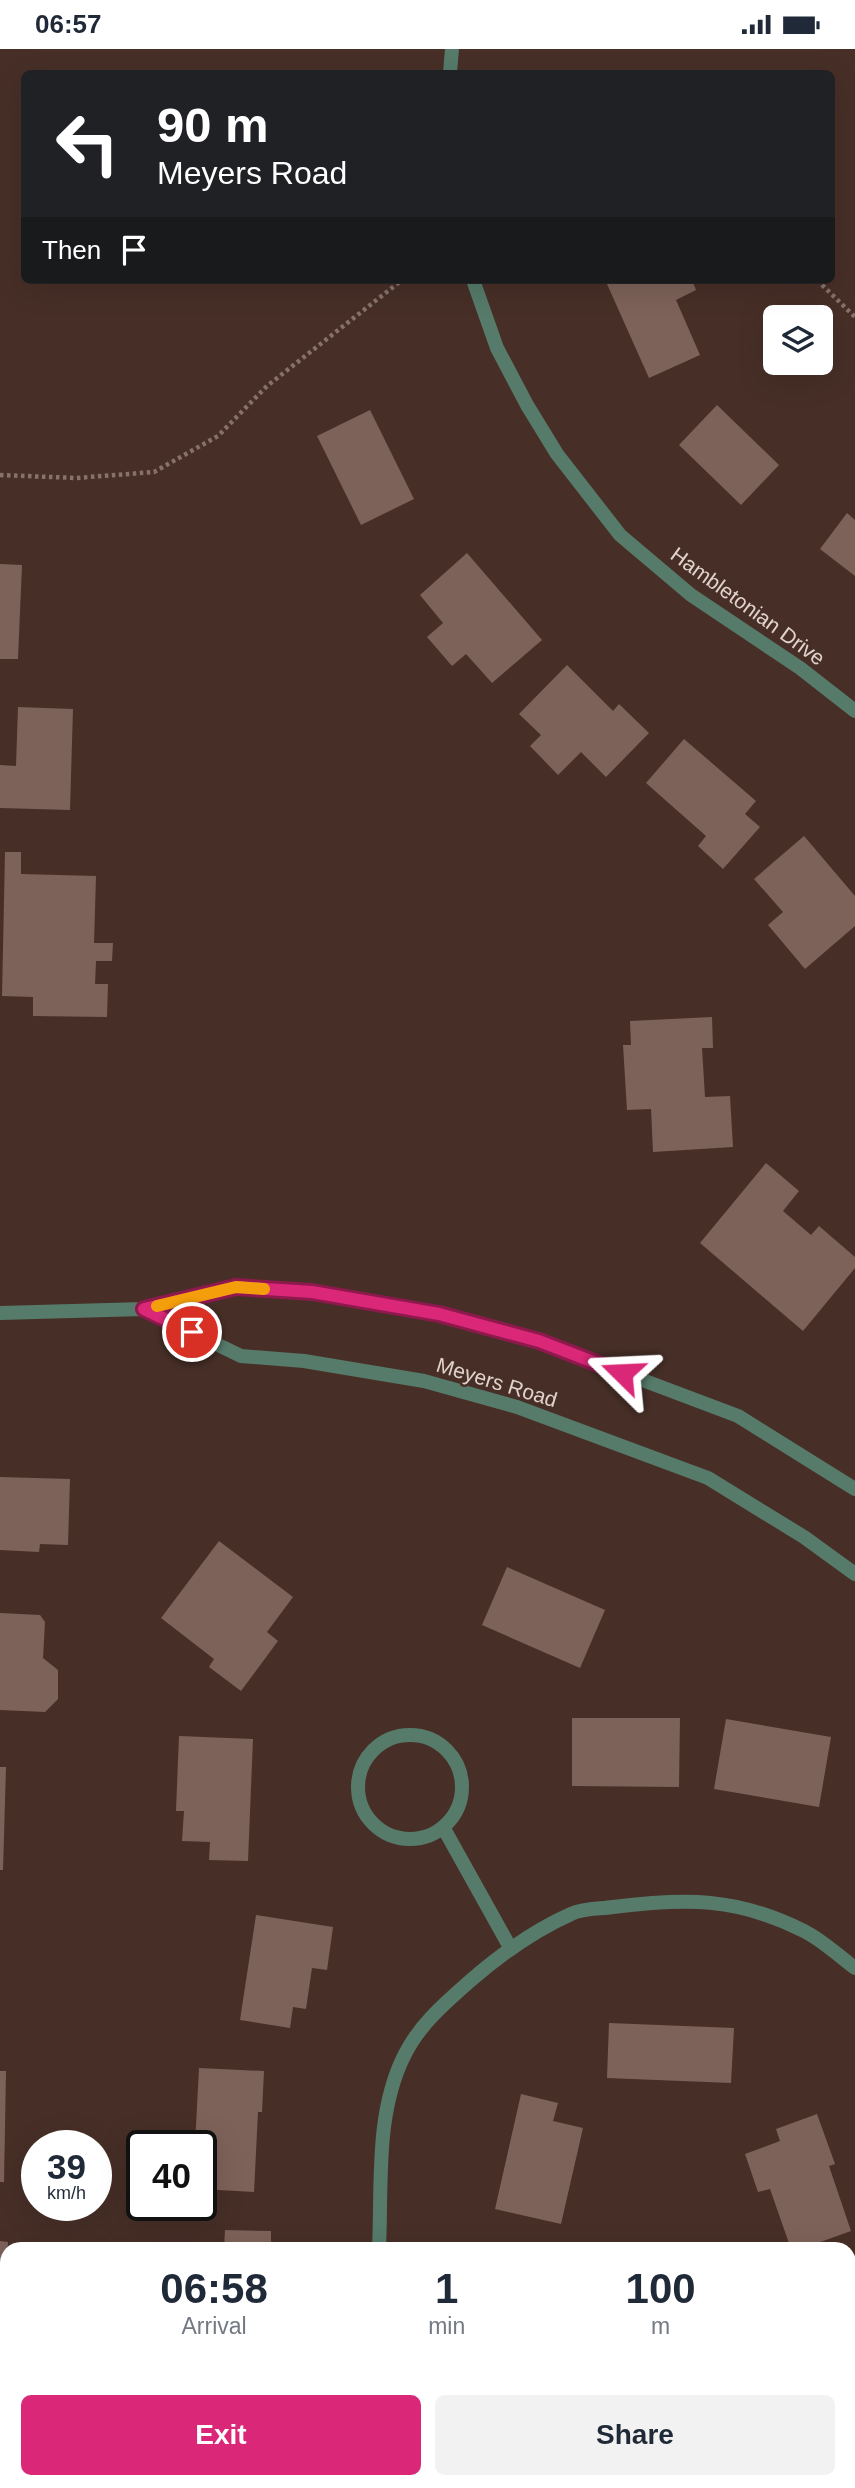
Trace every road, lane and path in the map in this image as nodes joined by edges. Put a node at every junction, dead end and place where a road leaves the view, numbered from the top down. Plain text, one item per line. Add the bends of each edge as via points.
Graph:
1 (452, 49) edge
2 (450, 70) edge
3 (397, 284) edge
4 (474, 284) edge
5 (821, 284) edge
6 (855, 317) edge
7 (0, 475) edge
8 (855, 711) edge
9 (144, 1309) junction
10 (0, 1313) edge
11 (855, 1489) edge
12 (855, 1574) edge
13 (443, 1827) junction
14 (511, 1949) junction
15 (855, 1968) edge
16 (379, 2242) edge

1 - 2 street
3 - 7 path via 267,386 218,436 154,472 76,478
4 - 8 street, Hambletonian Drive via 498,348 527,405 557,454 621,535 691,595
5 - 6 path
9 - 10 street, Meyers Road
9 - 11 street, Meyers Road via 236,1287 312,1292 439,1314 539,1341 738,1416
9 - 12 street, Meyers Road via 241,1356 304,1360 424,1381 517,1406 708,1478
13 - 13 street via 427,1836 392,1836 364,1813 358,1778 376,1747 398,1737 422,1736 449,1753 458,1767 460,1800
13 - 14 street
14 - 15 street via 574,1912 642,1903 713,1901 748,1908 806,1931
14 - 16 street via 431,2016 404,2055 384,2124

